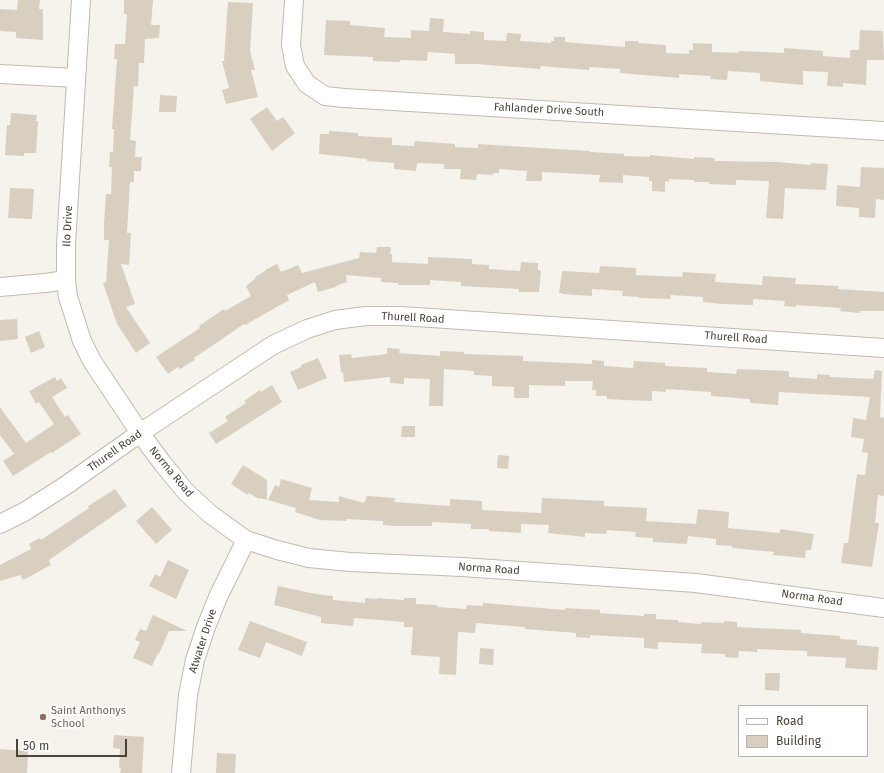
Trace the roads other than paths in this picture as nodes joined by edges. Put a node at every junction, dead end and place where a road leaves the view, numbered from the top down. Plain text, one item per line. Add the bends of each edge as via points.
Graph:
1 (81, 0) edge
2 (294, 0) edge
3 (0, 74) edge
4 (76, 78) junction
5 (884, 131) edge
6 (66, 280) junction
7 (0, 287) edge
8 (884, 348) edge
9 (140, 434) junction
10 (0, 524) edge
11 (246, 540) junction
12 (884, 608) edge
13 (181, 773) edge

1 - 4 street, Ilo Drive
2 - 5 street, Fahlander Drive South via 291,45 295,66 307,84 325,96
3 - 4 street
4 - 6 street, Ilo Drive
6 - 7 street
6 - 9 street, Ilo Drive via 68,297 82,341
8 - 9 street, Thurell Road via 401,316 366,316 335,320 307,329 273,345
9 - 10 street, Thurell Road via 65,486
9 - 11 street, Norma Road via 186,492 210,514
11 - 12 street, Norma Road via 309,558 696,583
11 - 13 street, Atwater Drive via 218,597 195,660 188,695

